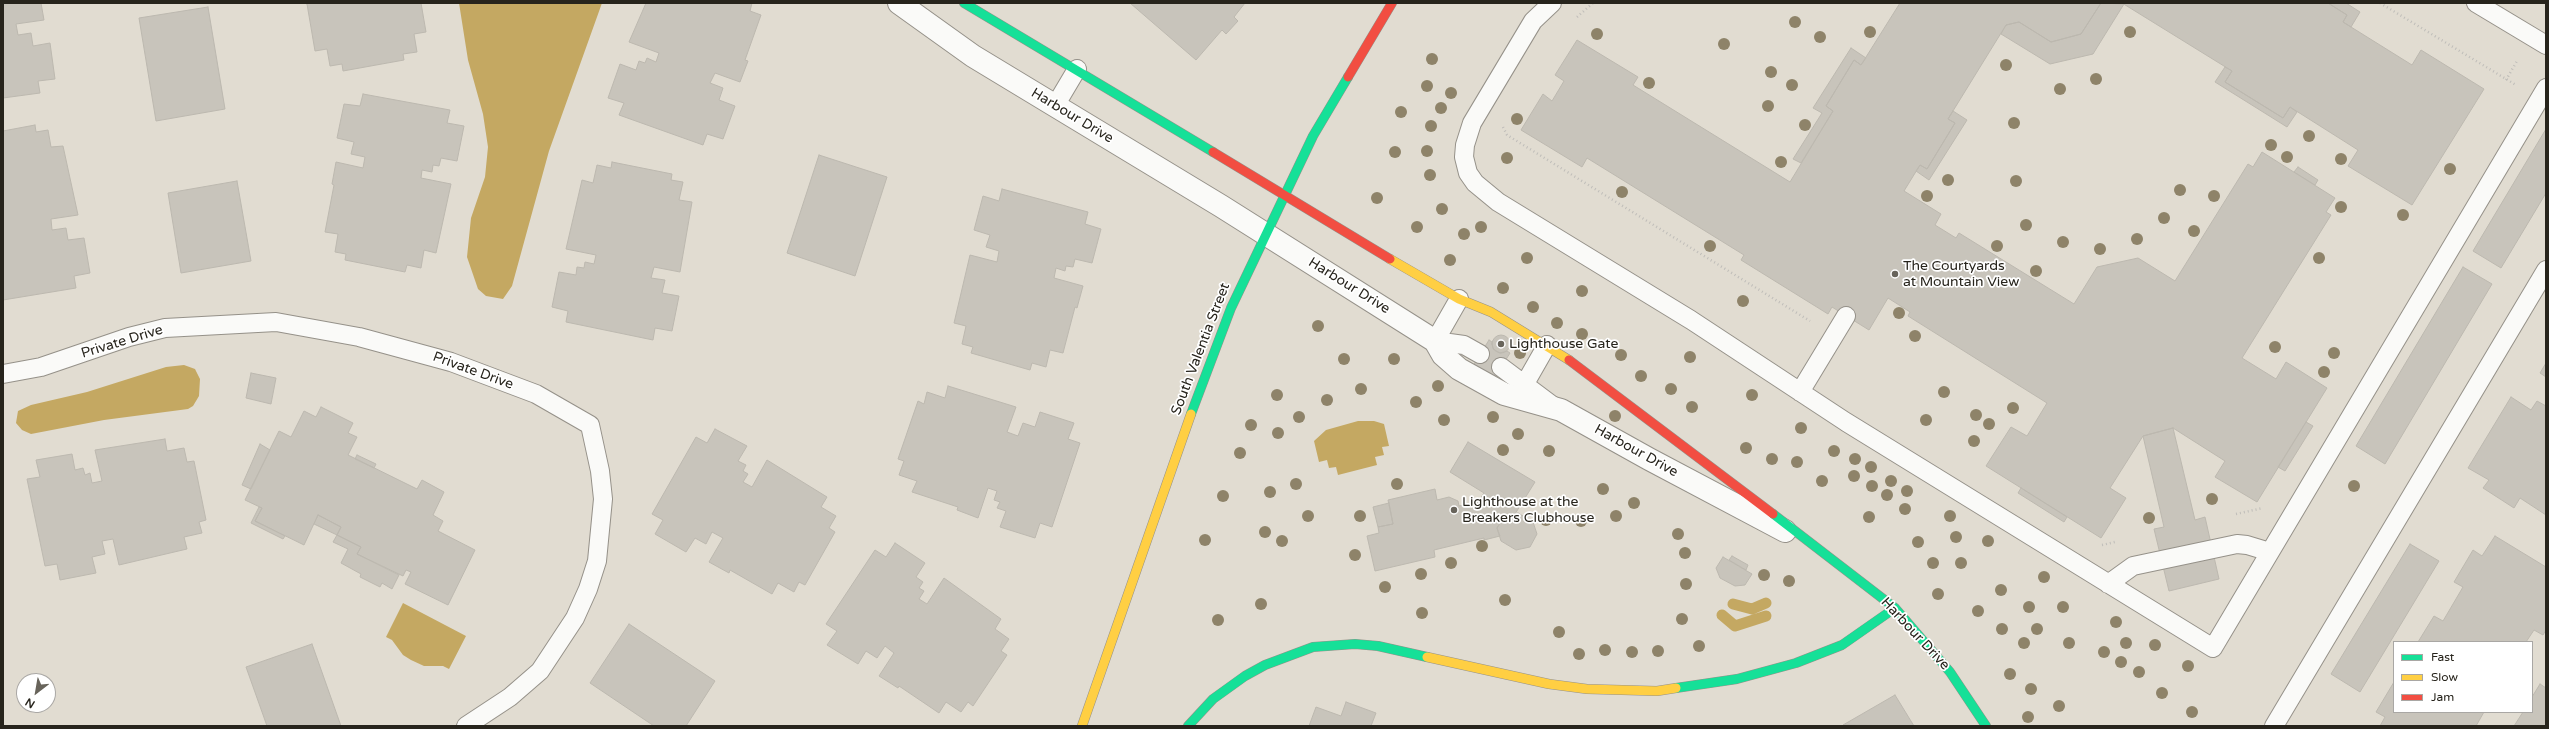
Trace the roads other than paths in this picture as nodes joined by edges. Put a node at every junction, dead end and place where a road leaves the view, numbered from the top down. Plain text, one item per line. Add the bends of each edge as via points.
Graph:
1 (899, 3) edge
2 (964, 3) edge
3 (1392, 3) edge
4 (1552, 3) edge
5 (2476, 3) edge
6 (2546, 45) edge
7 (1077, 69) junction
8 (2546, 88) edge
9 (1055, 106) junction
10 (1284, 194) junction
11 (1265, 233) junction
12 (2546, 270) edge
13 (1459, 299) junction
14 (1846, 316) dead end
15 (1435, 341) junction
16 (1548, 345) junction
17 (1480, 354) dead end
18 (1501, 367) dead end
19 (3, 374) edge
20 (1521, 390) junction
21 (1800, 392) junction
22 (1808, 543) junction
23 (2270, 552) junction
24 (2108, 584) junction
25 (1895, 608) junction
26 (466, 726) edge
27 (1082, 726) edge
28 (1188, 726) edge
29 (1986, 726) edge
30 (2274, 726) edge

1 - 9 street, Harbour Drive via 957,46
2 - 7 street, Harbour Drive
3 - 10 street, South Valentia Street via 1337,92
4 - 21 lane via 1533,21 1472,123 1464,152 1468,174 1498,202 1691,320
5 - 6 lane
7 - 9 lane
7 - 10 street, Harbour Drive
8 - 23 lane
9 - 11 street, Harbour Drive
10 - 11 street, South Valentia Street
10 - 13 street, Harbour Drive via 1360,242
11 - 15 street, Harbour Drive
11 - 27 street, South Valentia Street via 1200,386
12 - 30 lane
13 - 15 lane
13 - 16 street, Harbour Drive via 1478,306
14 - 21 lane
15 - 17 lane via 1464,345
15 - 20 street, Harbour Drive via 1443,355 1459,369 1498,390
16 - 20 lane
16 - 22 street, Harbour Drive via 1628,401
18 - 20 lane
19 - 26 lane, Private Drive via 41,367 129,337 165,328 276,322 359,337 451,362 536,394 590,425 603,499 597,561 588,589 575,618 540,671 510,698
20 - 22 street, Harbour Drive
21 - 24 lane
22 - 25 street, Harbour Drive
23 - 24 lane via 2237,544 2133,566
23 - 24 lane via 2213,648
25 - 28 street via 1842,645 1796,663 1737,679 1657,691 1587,689 1549,684 1378,646 1356,644 1312,647 1271,662 1245,676 1213,700
25 - 29 street, Harbour Drive via 1950,672

